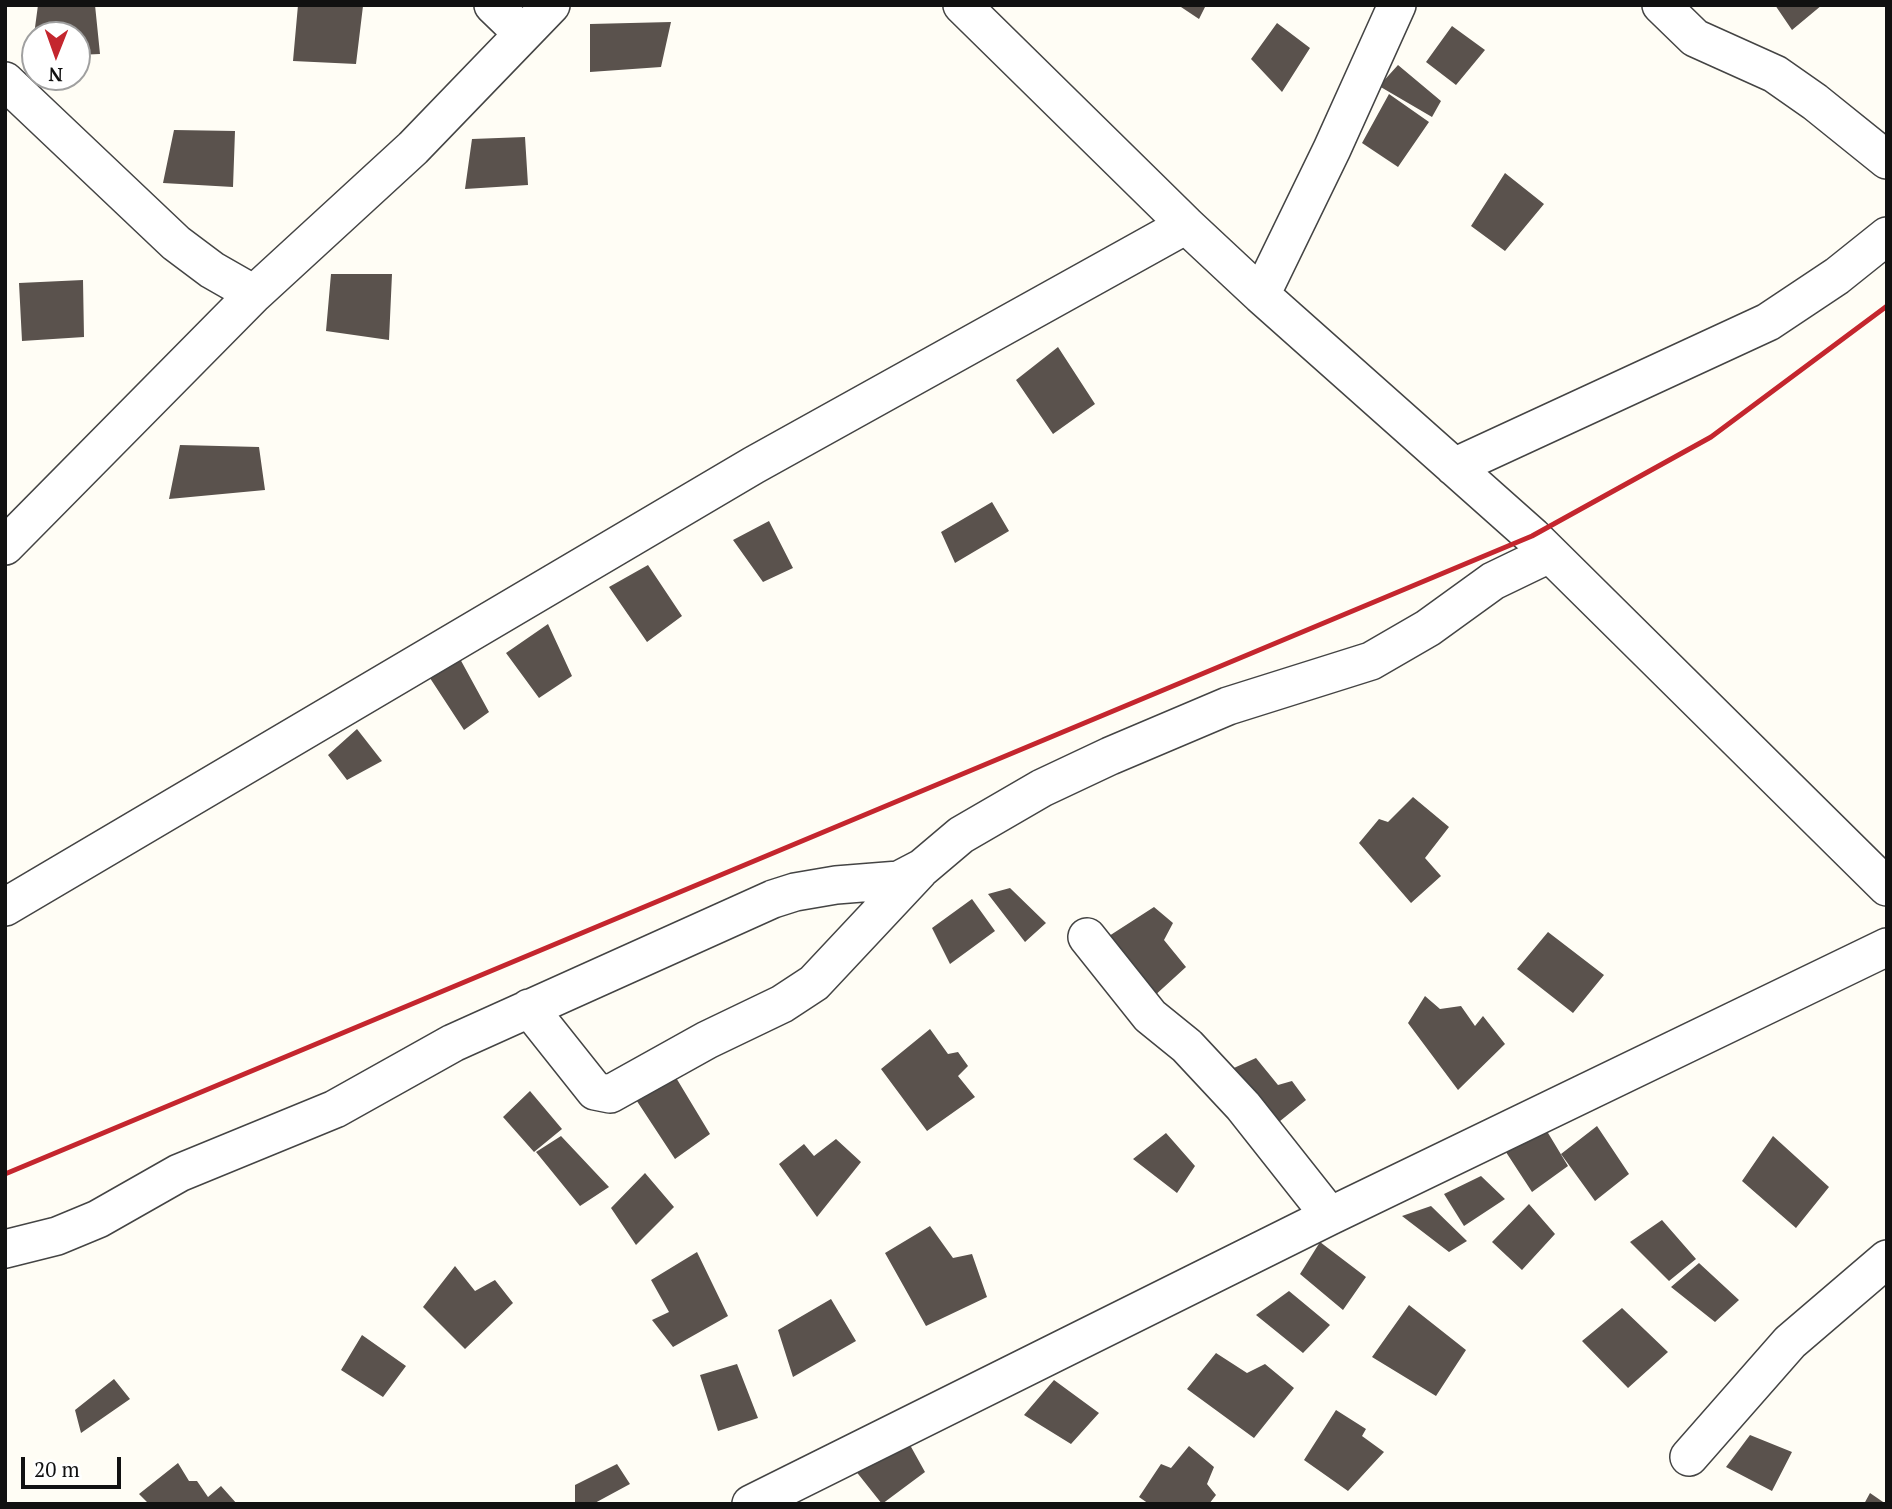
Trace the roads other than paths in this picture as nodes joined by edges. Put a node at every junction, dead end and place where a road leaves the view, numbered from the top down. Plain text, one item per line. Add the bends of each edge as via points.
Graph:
1 (493, 5) edge
2 (551, 5) edge
3 (962, 5) edge
4 (1397, 5) edge
5 (1661, 5) edge
6 (523, 34) junction
7 (5, 81) edge
8 (1887, 160) edge
9 (1186, 225) junction
10 (1887, 236) edge
11 (254, 295) junction
12 (1261, 295) junction
13 (1454, 467) junction
14 (5, 546) edge
15 (1549, 554) junction
16 (922, 868) junction
17 (1887, 887) edge
18 (5, 907) edge
19 (1087, 937) dead end
20 (1887, 947) edge
21 (529, 1008) junction
22 (1330, 1216) junction
23 (5, 1249) edge
24 (1887, 1259) edge
25 (1689, 1457) dead end
26 (751, 1504) edge

1 - 6 street
2 - 6 street
3 - 9 street
4 - 12 street
5 - 8 street via 1695,38 1775,74
6 - 11 street via 413,148
7 - 11 street via 176,243
9 - 12 street
9 - 18 street via 754,465
10 - 13 street via 1768,322
11 - 14 street
12 - 13 street
13 - 15 street
15 - 16 street via 1493,581 1428,628 1371,661 1228,706 1042,789 961,835
15 - 17 street
16 - 21 street via 899,880 836,885 773,899
16 - 21 street via 804,991 610,1094 595,1091
19 - 22 street via 1150,1016 1187,1046 1243,1106
20 - 22 street
21 - 23 street via 453,1043 335,1109 179,1173 98,1219 57,1236
22 - 26 street
24 - 25 street via 1790,1342

